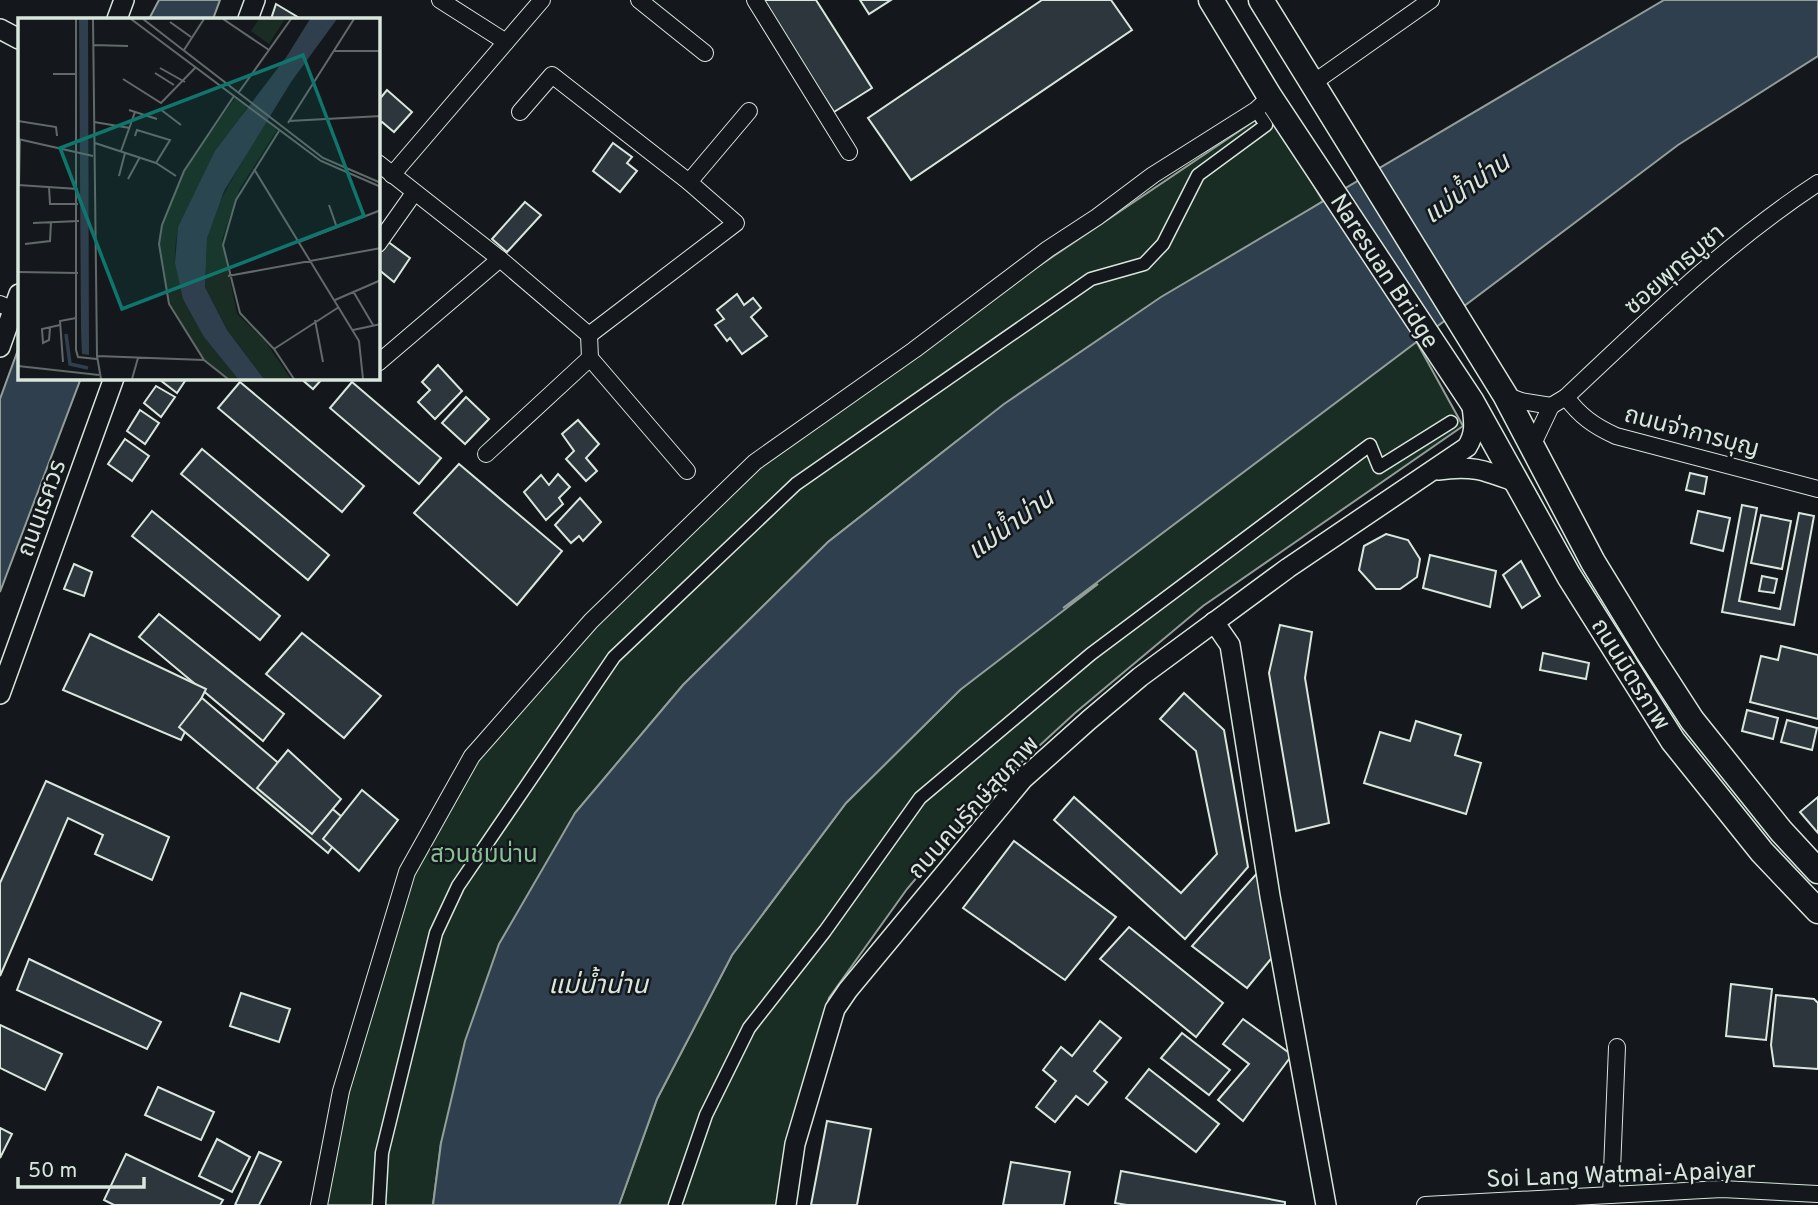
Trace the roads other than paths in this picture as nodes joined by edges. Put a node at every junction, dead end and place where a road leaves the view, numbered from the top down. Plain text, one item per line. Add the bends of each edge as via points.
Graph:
1 (124, 0) edge
2 (255, 0) edge
3 (440, 0) edge
4 (542, 0) edge
5 (639, 0) edge
6 (755, 0) edge
7 (1211, 0) edge
8 (1261, 0) edge
9 (1431, 0) edge
10 (117, 18) edge
11 (248, 18) edge
12 (0, 29) edge
13 (18, 38) edge
14 (506, 42) junction
15 (705, 53) dead end
16 (1317, 89) junction
17 (1263, 104) junction
18 (520, 111) dead end
19 (749, 111) dead end
20 (849, 152) dead end
21 (380, 165) edge
22 (392, 175) junction
23 (689, 182) junction
24 (1818, 183) edge
25 (414, 193) junction
26 (380, 241) edge
27 (500, 259) junction
28 (11, 303) edge
29 (589, 335) junction
30 (0, 347) edge
31 (590, 358) junction
32 (380, 361) edge
33 (113, 380) edge
34 (1505, 395) junction
35 (1566, 397) junction
36 (1551, 406) junction
37 (1475, 414) junction
38 (1451, 422) dead end
39 (1532, 446) junction
40 (485, 454) dead end
41 (1437, 470) junction
42 (687, 471) dead end
43 (1516, 482) junction
44 (1818, 488) edge
45 (1214, 622) junction
46 (0, 694) edge
47 (1818, 871) edge
48 (1818, 911) edge
49 (1617, 1047) dead end
50 (1818, 1194) edge
51 (1611, 1195) junction
52 (318, 1205) edge
53 (379, 1205) edge
54 (675, 1205) edge
55 (786, 1205) edge
56 (1326, 1205) edge
57 (1425, 1205) edge

1 - 10 street
2 - 11 street
3 - 14 street
4 - 14 street
5 - 15 street
6 - 20 street
7 - 17 main road, Naresuan Bridge
8 - 16 main road, Naresuan Bridge
9 - 16 street
12 - 13 street
14 - 22 street
16 - 34 main road, Naresuan Bridge
17 - 37 main road, Naresuan Bridge via 1292,128
17 - 52 street via 1153,175 755,462 591,621 472,756 407,872 341,1091
17 - 53 street via 1266,125 1198,175 1163,244 1144,264 1091,279 796,484 614,657 458,886 436,933 382,1153
18 - 23 street via 552,75
19 - 23 street
21 - 22 street
22 - 25 street
23 - 29 street via 736,223
24 - 35 street, ซอยพุทธบูชา via 1682,289
25 - 26 street
25 - 27 street
27 - 29 street
27 - 32 street
28 - 30 street
29 - 31 street
31 - 40 street
31 - 42 street
33 - 46 street, ถนนเรศวร
34 - 36 street
34 - 39 main road, ถนนมิตรภาพ
35 - 36 street, ซอยพุทธบูชา
35 - 44 street, ถนนจ่าการบุญ via 1579,415 1616,436
36 - 39 street
37 - 41 street, ถนนคนรักษ์สุขภาพ via 1467,447
37 - 43 main road, ถนนมิตรภาพ
38 - 54 street via 1379,467 1370,445 1091,654 920,799 749,1028 706,1115
39 - 47 main road, ถนนมิตรภาพ via 1593,562 1692,720
41 - 43 street, ถนนคนรักษ์สุขภาพ via 1478,468
41 - 45 street, ถนนคนรักษ์สุขภาพ
43 - 48 main road, ถนนมิตรภาพ via 1673,741 1762,852
45 - 55 street, ถนนคนรักษ์สุขภาพ via 1140,677 1023,779 848,989 822,1045 795,1144
45 - 56 street via 1230,645
49 - 51 street
50 - 51 street, Soi Lang Watmai-Apaiyar via 1722,1189
51 - 57 street, Soi Lang Watmai-Apaiyar

